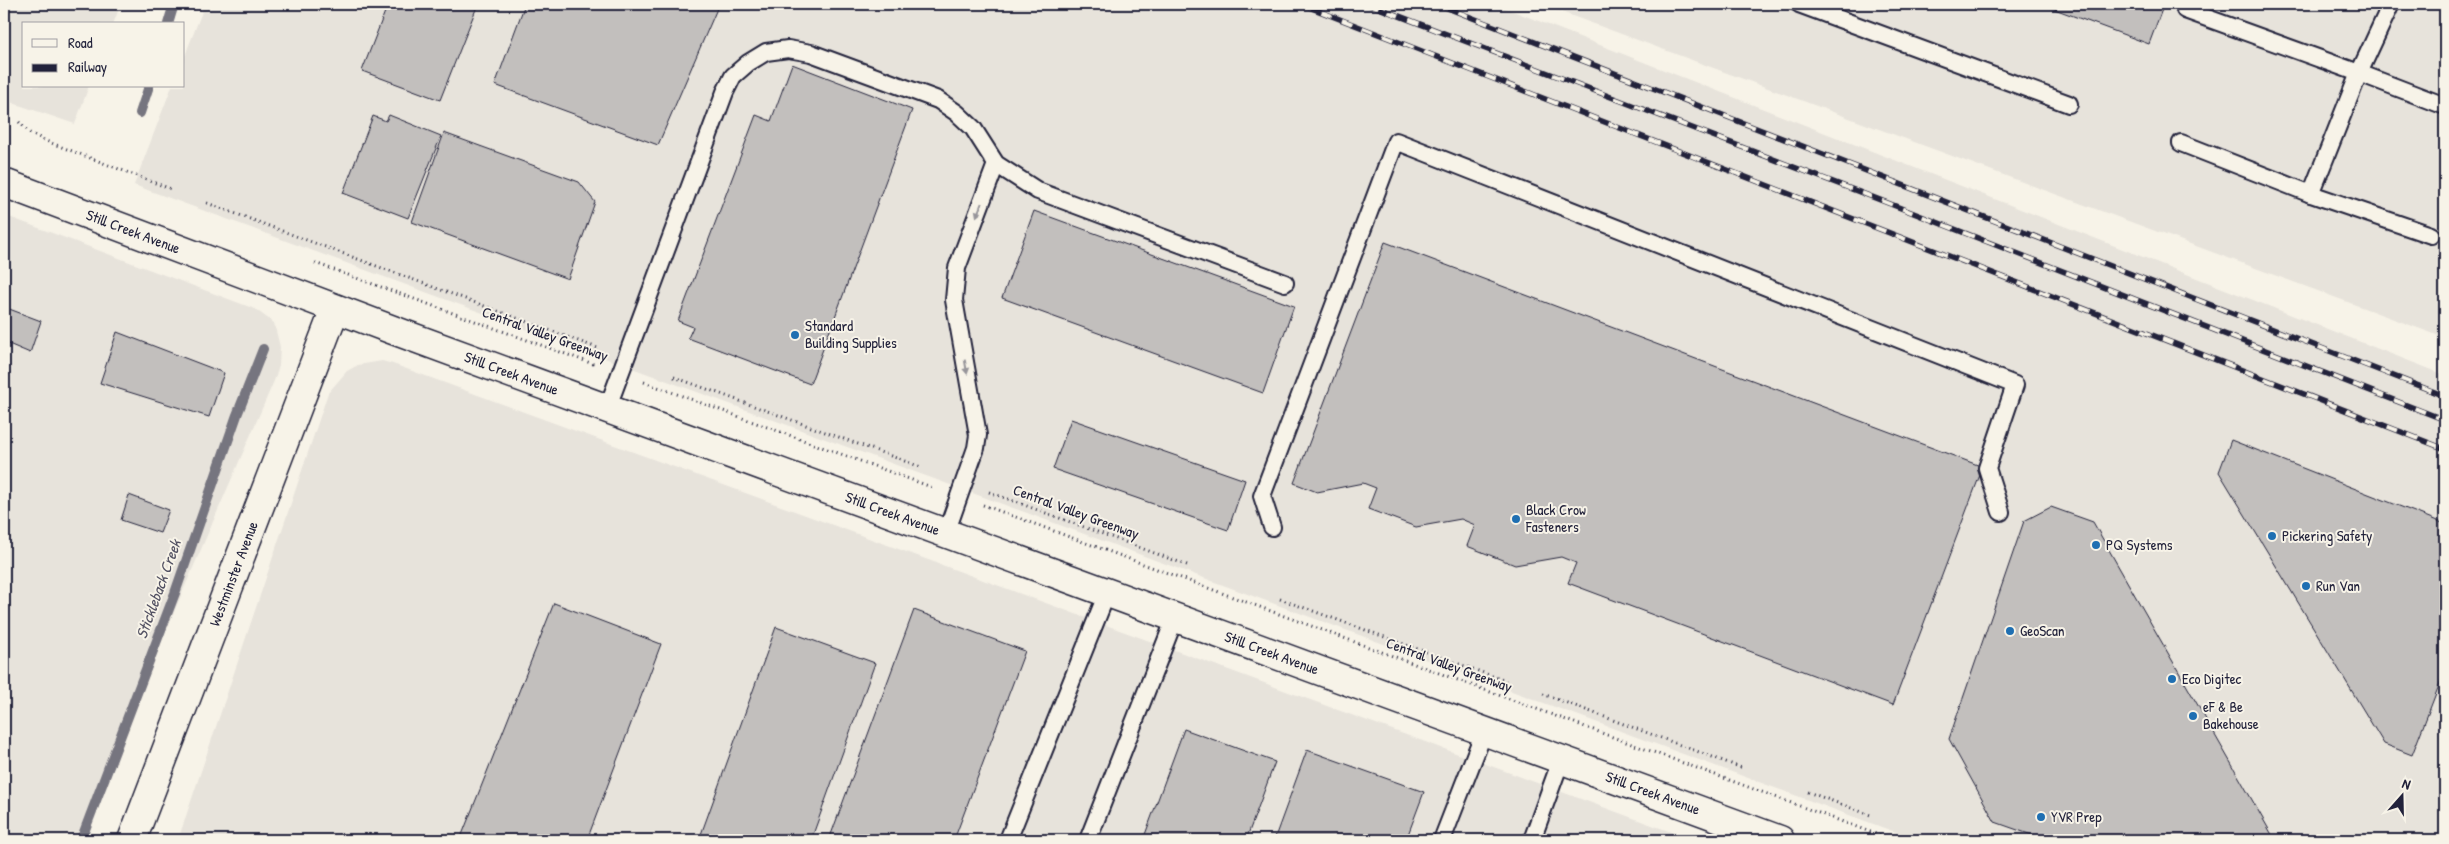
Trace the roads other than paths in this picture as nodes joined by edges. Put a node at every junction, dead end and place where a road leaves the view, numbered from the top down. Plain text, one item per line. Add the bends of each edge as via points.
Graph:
1 (1799, 4) edge
2 (2391, 4) edge
3 (2186, 10) dead end
4 (2359, 73) junction
5 (2069, 104) dead end
6 (2445, 106) edge
7 (2181, 143) dead end
8 (996, 164) junction
9 (4, 183) edge
10 (2311, 194) junction
11 (2431, 235) dead end
12 (1285, 283) dead end
13 (335, 309) junction
14 (607, 409) junction
15 (2001, 512) dead end
16 (1272, 527) dead end
17 (946, 533) junction
18 (1107, 592) junction
19 (1175, 618) junction
20 (1484, 732) junction
21 (1561, 760) junction
22 (132, 840) edge
23 (1008, 840) edge
24 (1088, 840) edge
25 (1442, 840) edge
26 (1532, 840) edge
27 (1780, 840) edge

1 - 5 lane
2 - 4 lane
3 - 4 lane
4 - 6 lane
4 - 10 lane
7 - 10 lane
8 - 12 lane via 1038,191
8 - 14 lane via 973,128 938,100 811,53 788,48 766,52 748,63 733,76 725,92
8 -> 17 lane via 956,268 954,300 978,435
9 - 13 street, Still Creek Avenue
10 - 11 lane
13 - 14 street, Still Creek Avenue
13 - 22 street, Westminster Avenue
14 - 17 street, Still Creek Avenue
15 - 16 lane via 1986,468 2015,385 1396,142 1262,496
17 - 18 street, Still Creek Avenue
18 - 19 street, Still Creek Avenue
18 - 23 lane
19 - 20 street, Still Creek Avenue
19 - 24 lane
20 - 21 street, Still Creek Avenue
20 - 25 lane
21 - 26 lane
21 - 27 street, Still Creek Avenue

